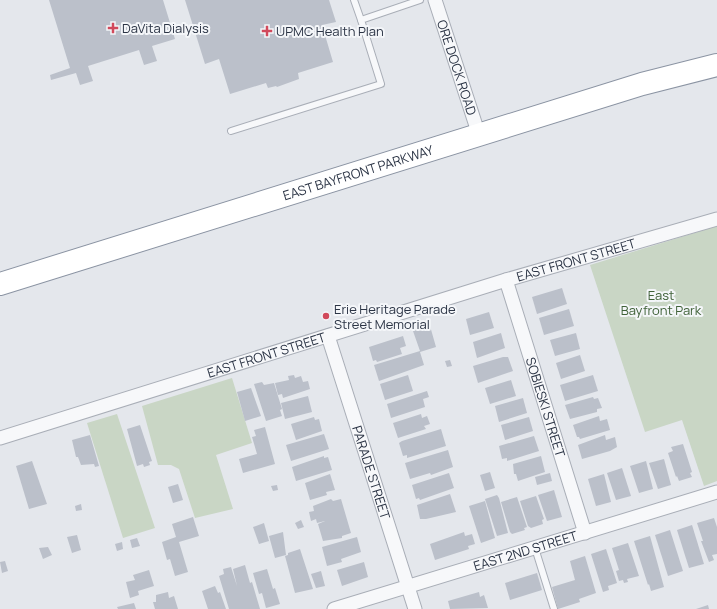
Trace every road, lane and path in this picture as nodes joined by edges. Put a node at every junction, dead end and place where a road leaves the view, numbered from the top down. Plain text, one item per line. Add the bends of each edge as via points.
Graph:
1 (356, 0) edge
2 (420, 0) edge
3 (435, 0) edge
4 (361, 20) junction
5 (717, 65) edge
6 (231, 131) dead end
7 (479, 135) junction
8 (717, 220) edge
9 (506, 280) junction
10 (0, 284) edge
11 (328, 336) junction
12 (0, 438) edge
13 (717, 492) edge
14 (585, 533) junction
15 (535, 548) junction
16 (408, 586) junction
17 (334, 609) edge
18 (415, 609) edge
19 (554, 609) edge

1 - 4 lane
2 - 4 lane
3 - 7 street, ORE DOCK ROAD
4 - 6 lane via 382,84
5 - 7 highway, EAST BAYFRONT PARKWAY via 648,82
7 - 10 highway, EAST BAYFRONT PARKWAY
8 - 9 street, EAST FRONT STREET
9 - 11 street, EAST FRONT STREET
9 - 14 street, SOBIESKI STREET
11 - 12 street, EAST FRONT STREET
11 - 16 street, PARADE STREET
13 - 14 street, EAST 2ND STREET
14 - 15 street, EAST 2ND STREET
15 - 16 street, EAST 2ND STREET
15 - 19 lane
16 - 17 street, EAST 2ND STREET
16 - 18 street, PARADE STREET

